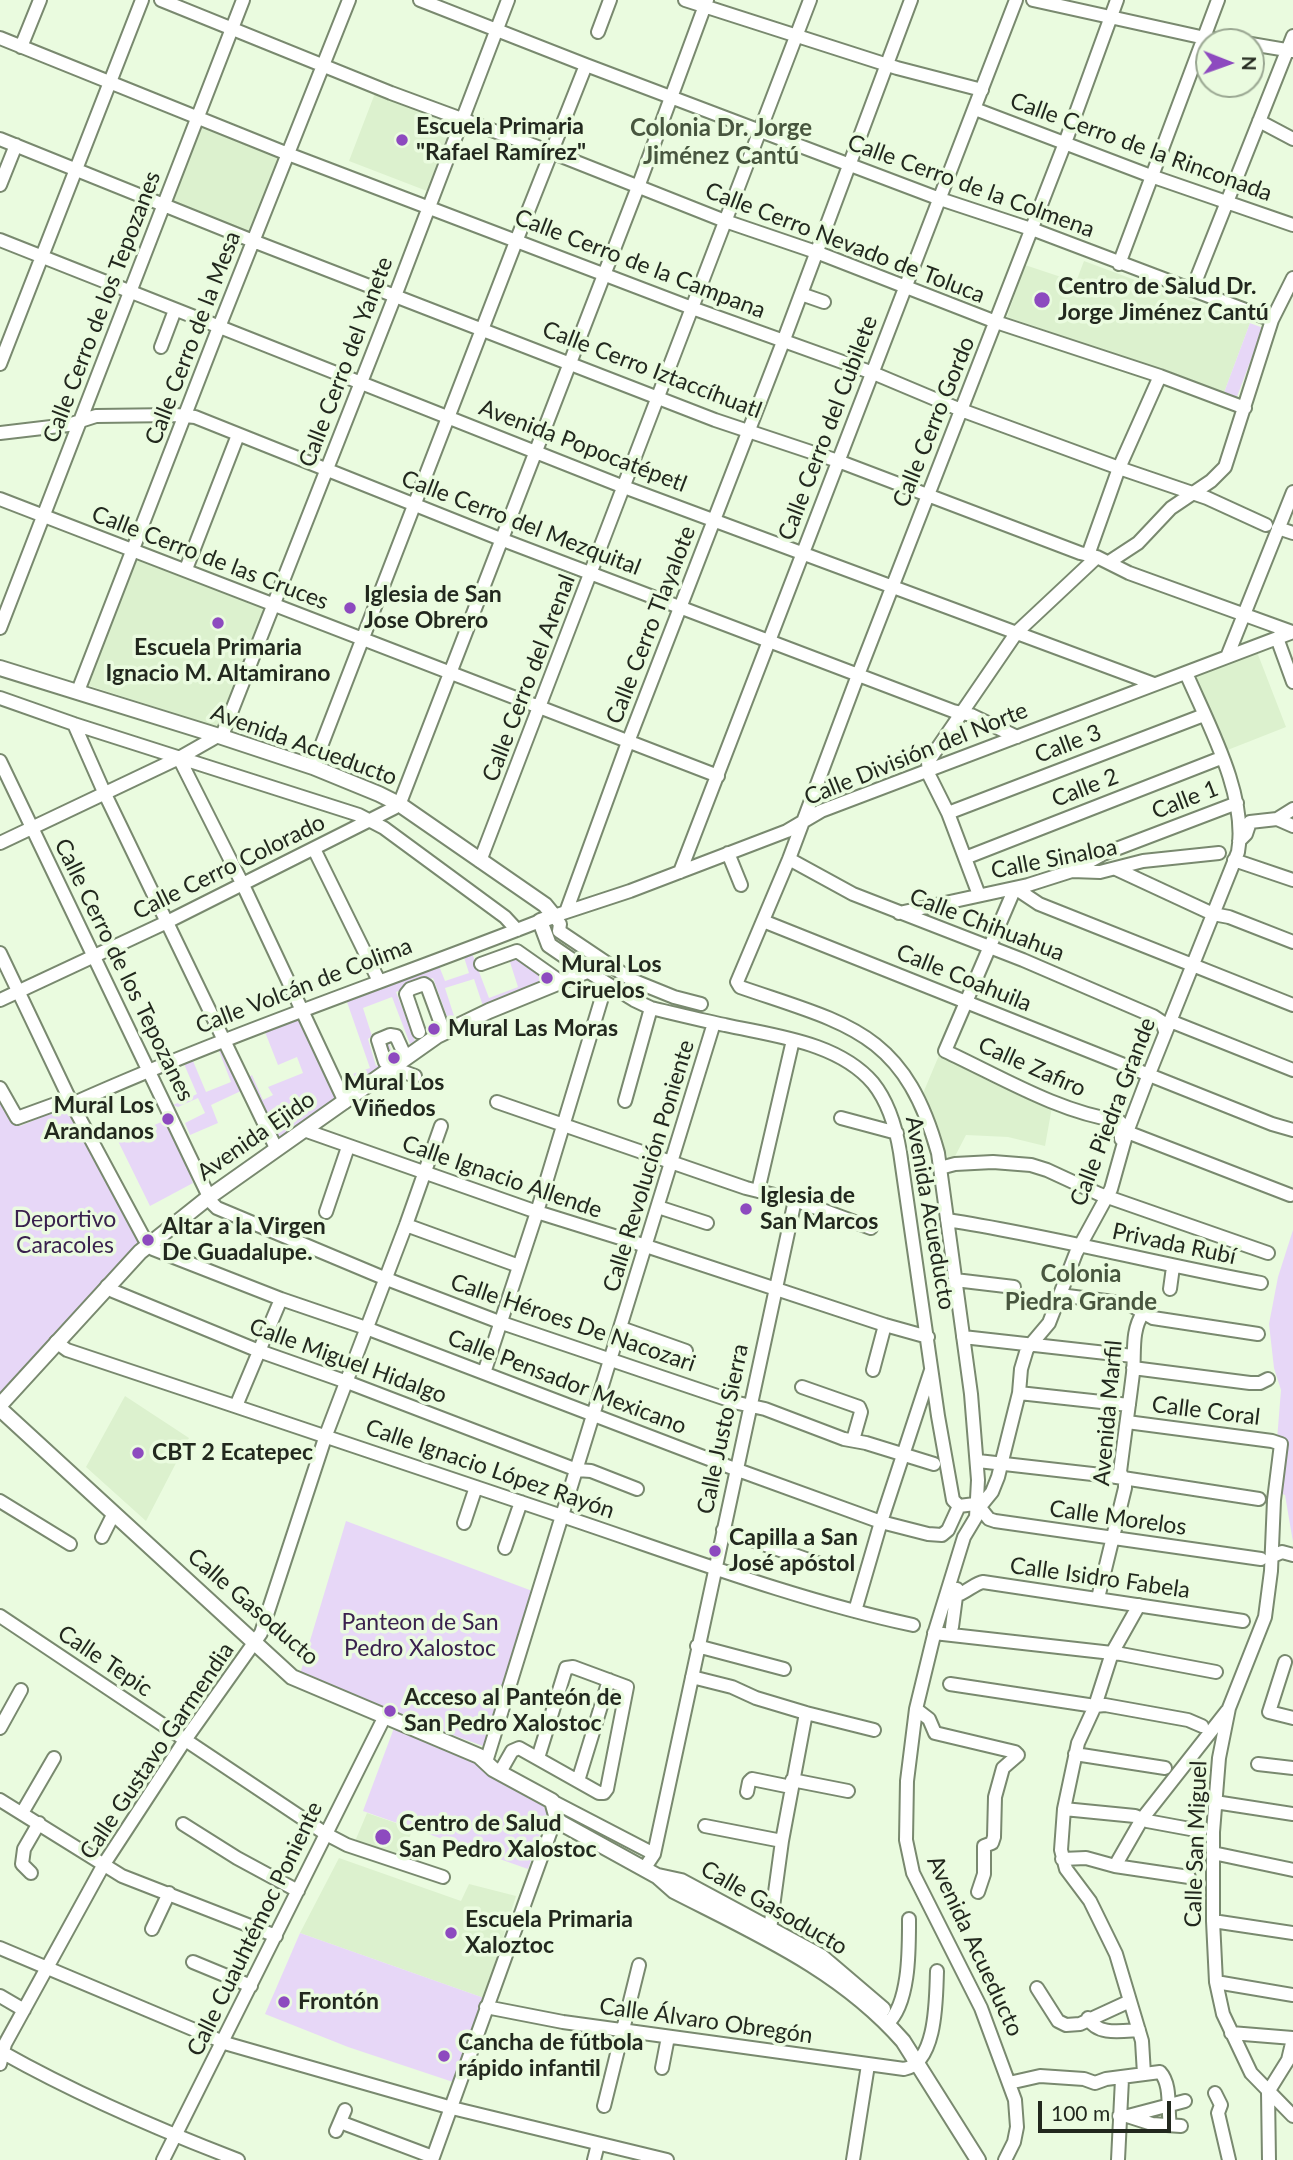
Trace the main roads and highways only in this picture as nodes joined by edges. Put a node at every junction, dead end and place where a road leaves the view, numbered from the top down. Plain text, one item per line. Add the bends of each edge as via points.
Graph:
1 (0, 668) edge
2 (587, 971) joint
3 (0, 1407) edge
4 (980, 2160) edge

1 - 2 main road, Avenida Acueducto via 313,767 399,804 540,901 553,916 550,945
2 - 3 main road, Avenida Ejido via 444,1032 389,1065 345,1102 209,1197 148,1244
3 - 4 main road, Calle Gasoducto via 298,1681 479,1756 556,1807 561,1823 651,1872 674,1891 767,1933 890,2021 921,2060

